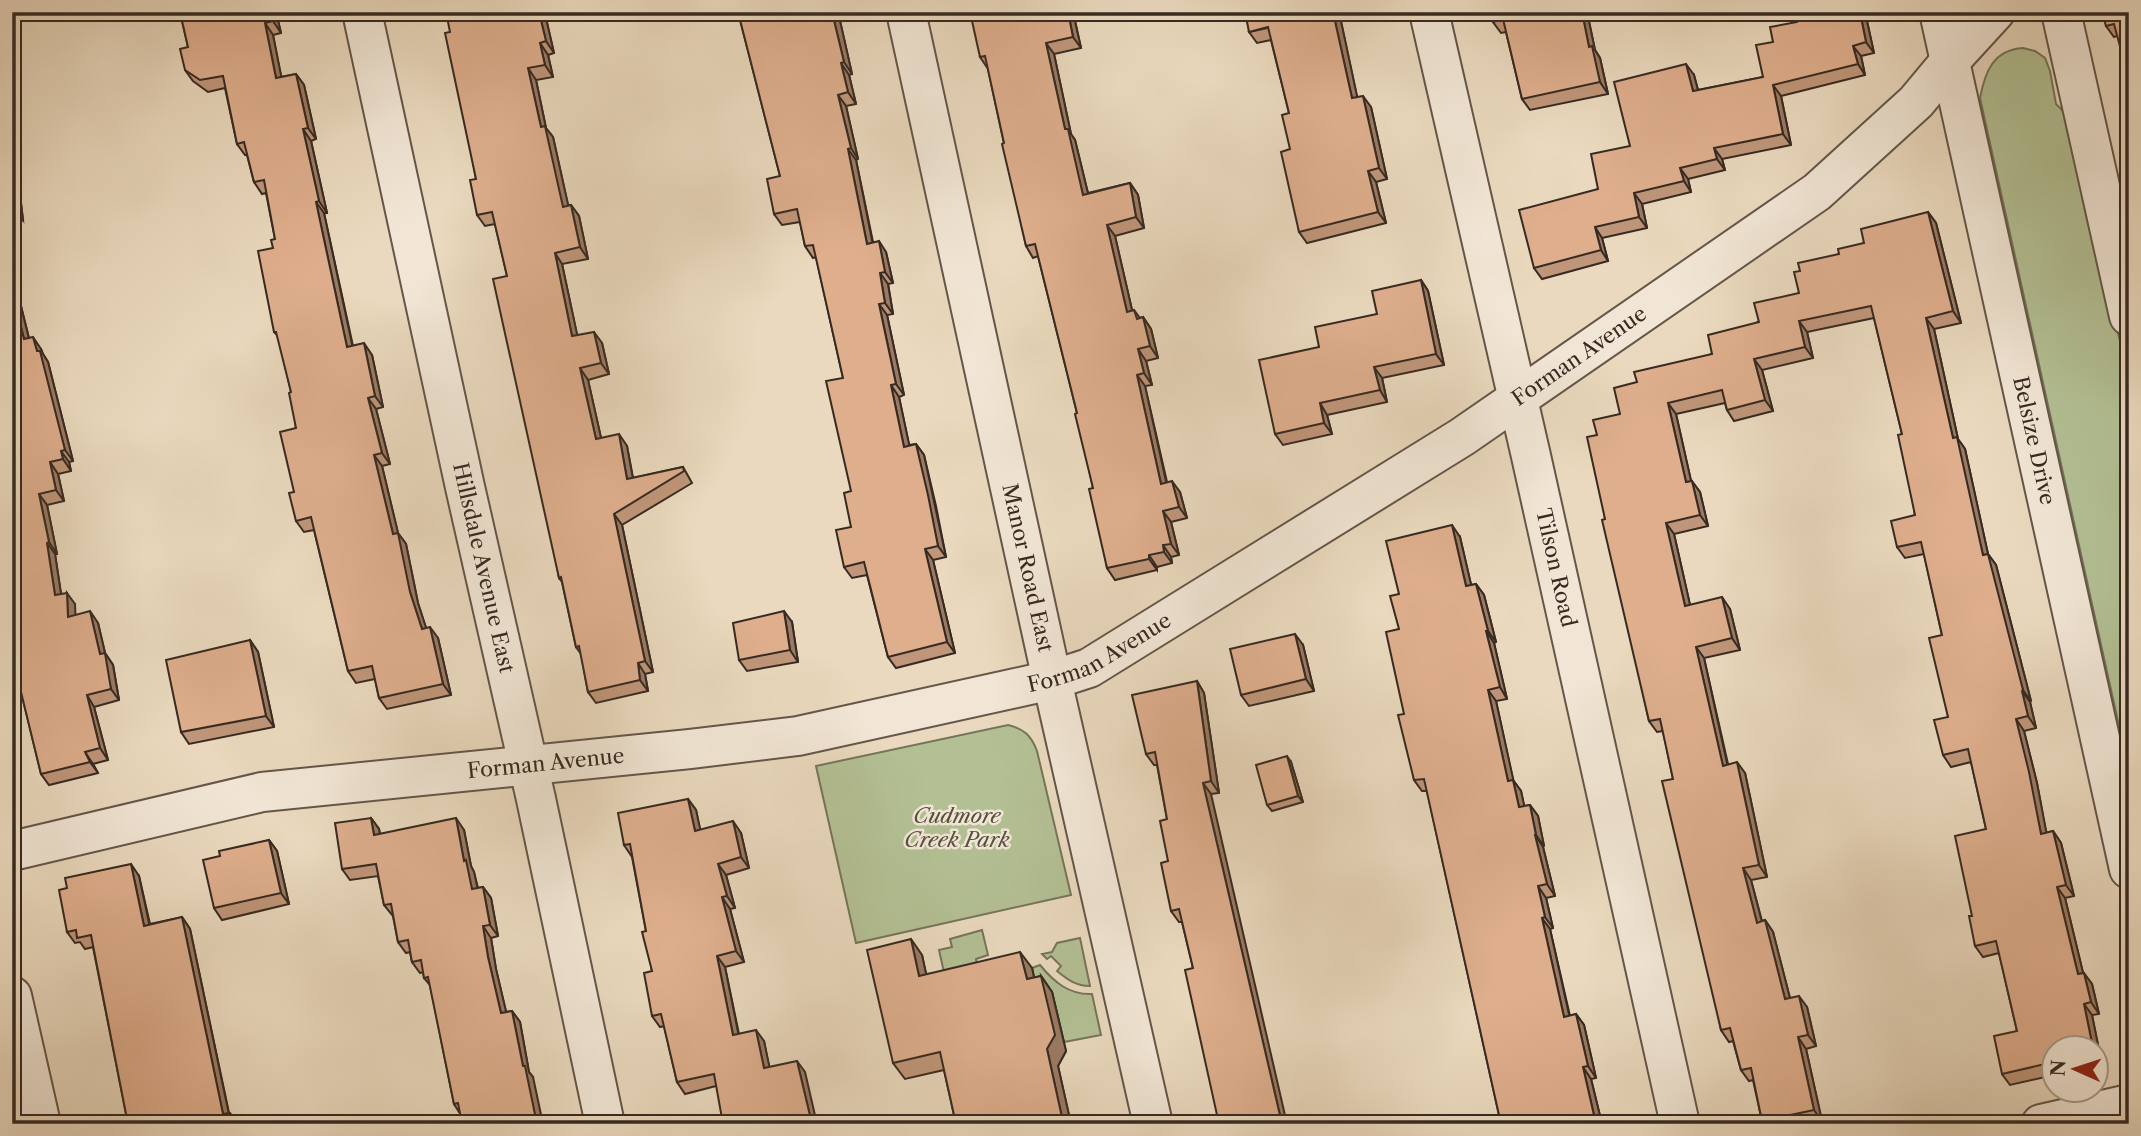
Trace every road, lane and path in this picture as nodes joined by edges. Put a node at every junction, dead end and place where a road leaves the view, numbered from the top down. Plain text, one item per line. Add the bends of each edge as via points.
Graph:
1 (362, 12) edge
2 (906, 12) edge
3 (1429, 12) edge
4 (1939, 12) edge
5 (1996, 12) edge
6 (2061, 12) edge
7 (1951, 60) junction
8 (2129, 316) edge
9 (1518, 399) junction
10 (1052, 680) junction
11 (528, 765) junction
12 (12, 851) edge
13 (2129, 869) edge
14 (12, 996) edge
15 (2129, 1104) edge
16 (41, 1124) edge
17 (605, 1124) edge
18 (1153, 1124) edge
19 (1680, 1124) edge
20 (2041, 1124) edge

1 - 11 street, Hillsdale Avenue East
2 - 10 street, Manor Road East
3 - 9 street, Tilson Road
4 - 7 street, Belsize Drive
5 - 7 street, Forman Avenue
6 - 8 street
7 - 9 street, Forman Avenue via 1916,102 1817,192
7 - 13 street, Belsize Drive
9 - 10 street, Forman Avenue via 1090,668
9 - 19 street, Tilson Road
10 - 11 street, Forman Avenue via 798,736
10 - 18 street, Manor Road East
11 - 12 street, Forman Avenue via 262,792
11 - 17 street, Hillsdale Avenue East
14 - 16 street
15 - 20 street

